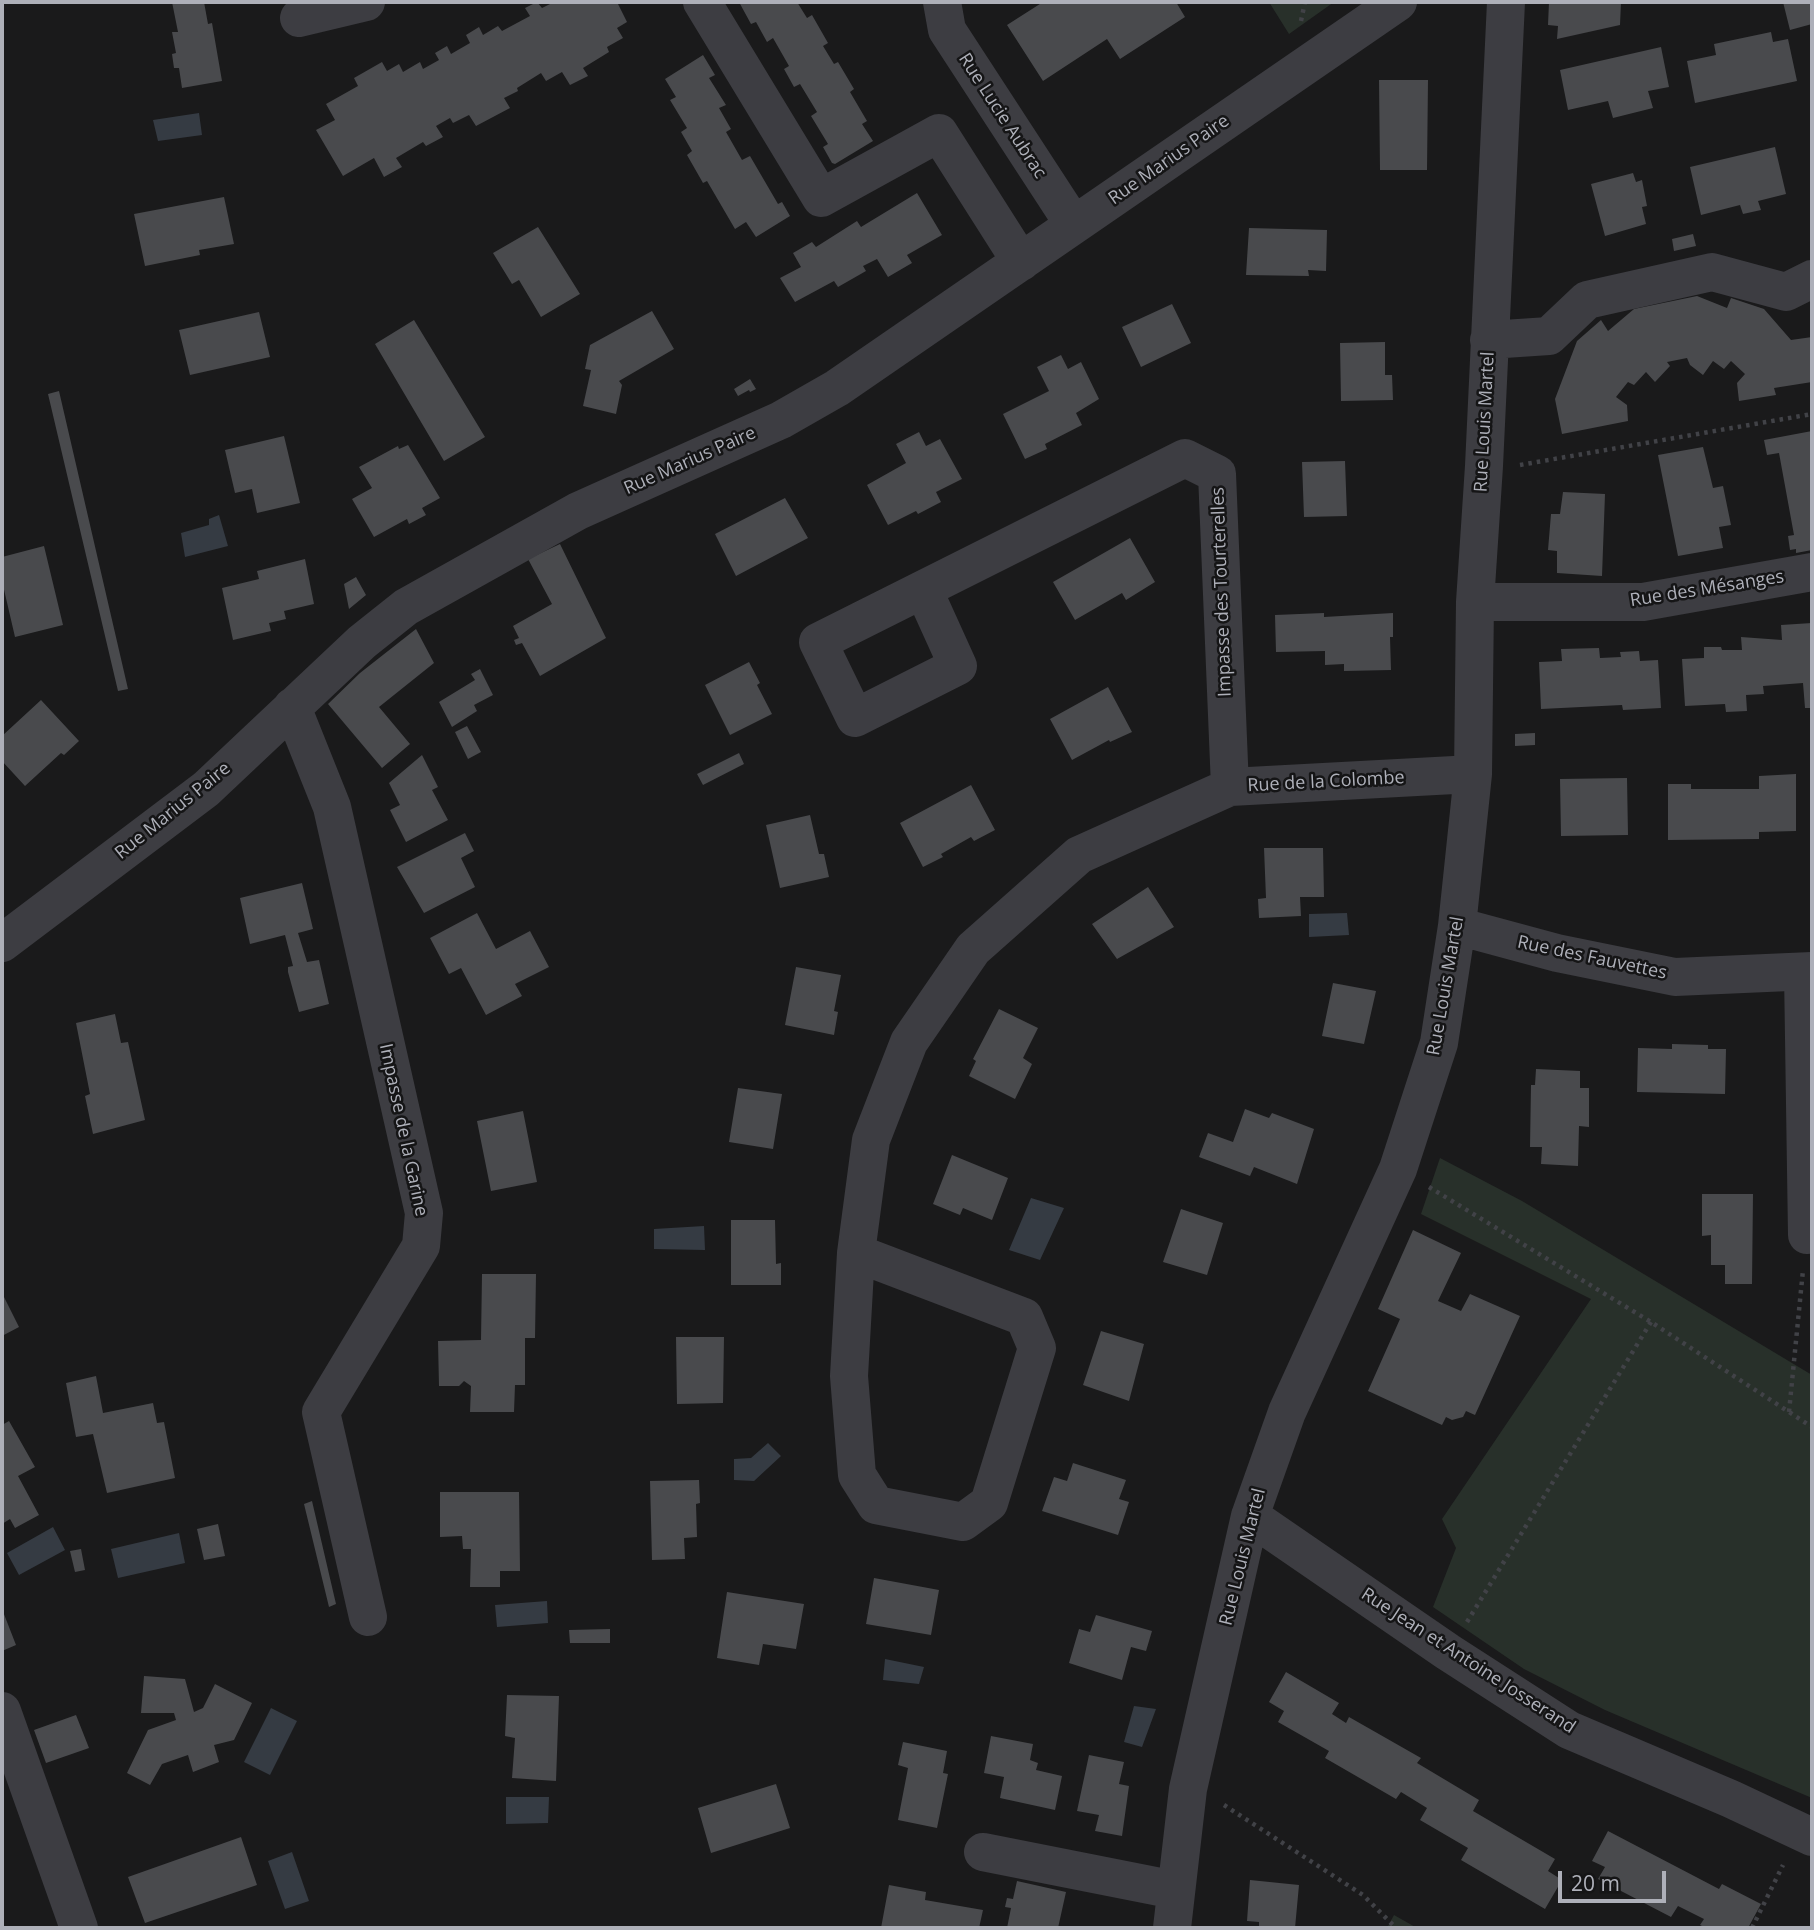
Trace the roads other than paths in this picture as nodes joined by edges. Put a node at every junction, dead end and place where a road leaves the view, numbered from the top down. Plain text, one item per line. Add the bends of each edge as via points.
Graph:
1 (366, 2) edge
2 (702, 2) edge
3 (942, 2) edge
4 (1398, 2) edge
5 (1506, 2) edge
6 (299, 18) dead end
7 (1074, 225) junction
8 (1021, 262) junction
9 (1812, 279) edge
10 (1489, 340) junction
11 (1812, 572) edge
12 (924, 591) dead end
13 (1475, 602) junction
14 (292, 707) junction
15 (1473, 774) junction
16 (1230, 787) junction
17 (1457, 926) junction
18 (2, 943) edge
19 (1808, 971) edge
20 (1807, 1235) road end
21 (856, 1254) junction
22 (1250, 1516) junction
23 (368, 1617) dead end
24 (2, 1711) edge
25 (1806, 1835) edge
26 (983, 1852) dead end
27 (1175, 1890) junction
28 (79, 1928) edge
29 (1172, 1928) edge

1 - 6 street
2 - 8 street via 821,198 939,133
3 - 7 street, Rue Lucie Aubrac via 947,30
4 - 7 street, Rue Marius Paire
5 - 10 street, Rue Louis Martel
7 - 8 street, Rue Marius Paire
8 - 14 street, Rue Marius Paire via 837,388 781,420 578,512 405,607
9 - 10 street via 1786,292 1712,272 1587,300 1549,336
10 - 13 street, Rue Louis Martel
11 - 13 street, Rue des Mésanges via 1643,602
12 - 16 street, Impasse des Tourterelles via 1185,458 1217,474
13 - 15 street, Rue Louis Martel
14 - 18 street, Rue Marius Paire via 206,789
14 - 23 street, Impasse de la Garine via 332,807 424,1213 421,1246 321,1412
15 - 16 street, Rue de la Colombe
15 - 17 street, Rue Louis Martel
16 - 21 street, Rue de la Colombe via 1079,855 973,949 909,1042 871,1140
17 - 19 street, Rue des Fauvettes via 1557,953 1675,976
17 - 22 street, Rue Louis Martel via 1439,1044 1398,1169 1287,1412
19 - 20 street
21 - 21 street, Rue de la Colombe via 849,1376 858,1475 876,1505 963,1521 989,1503 1037,1349 1024,1317
22 - 25 street, Rue Jean et Antoine Josserand via 1569,1730
22 - 27 street, Rue Louis Martel via 1188,1789
24 - 28 street
26 - 27 street
27 - 29 street, Rue Louis Martel

